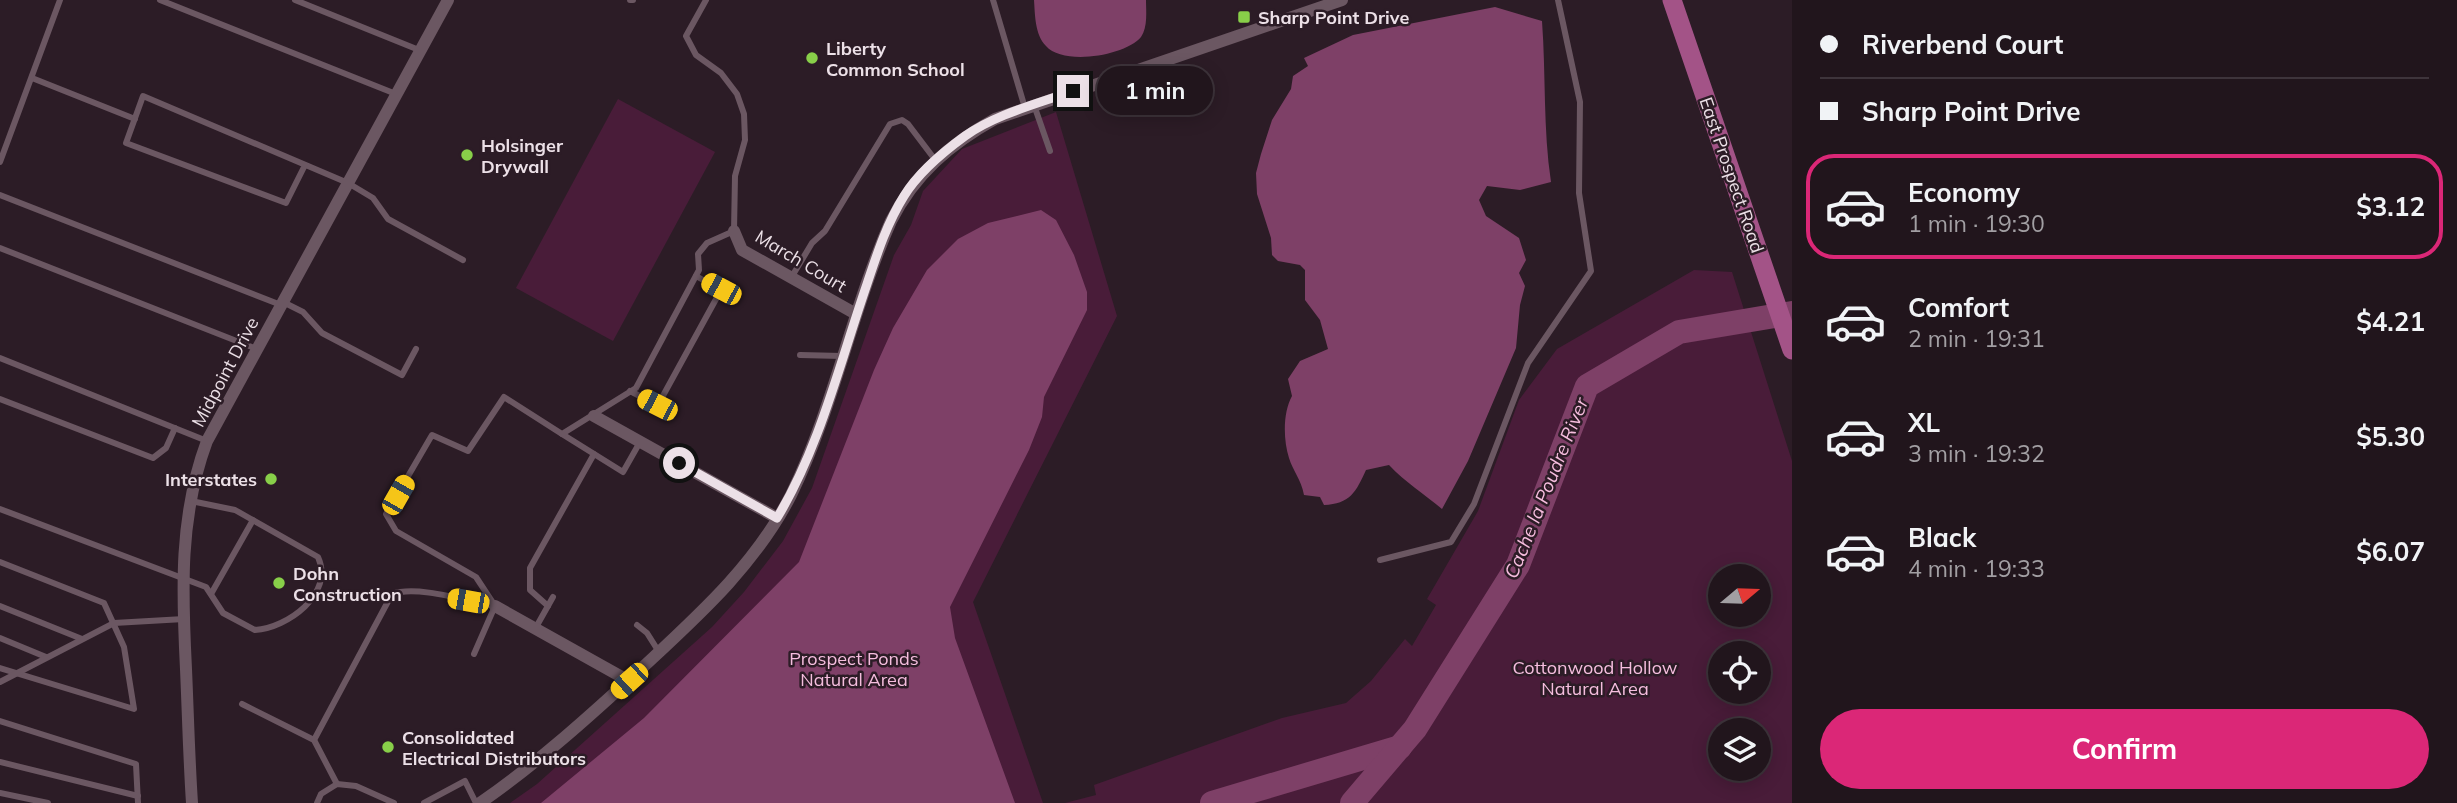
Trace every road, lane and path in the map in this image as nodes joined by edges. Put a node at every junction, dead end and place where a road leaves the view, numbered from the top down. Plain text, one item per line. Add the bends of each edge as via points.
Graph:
1 (60, 0) edge
2 (160, 0) edge
3 (295, 0) edge
4 (448, 0) edge
5 (706, 0) edge
6 (993, 0) edge
7 (1342, 0) edge
8 (1558, 0) edge
9 (1672, 0) edge
10 (419, 50) junction
11 (32, 78) junction
12 (396, 94) junction
13 (1030, 107) junction
14 (135, 119) junction
15 (1050, 151) dead end
16 (936, 160) junction
17 (0, 162) edge
18 (305, 165) junction
19 (348, 183) junction
20 (0, 195) edge
21 (734, 231) junction
22 (0, 248) edge
23 (463, 260) dead end
24 (695, 276) junction
25 (791, 278) junction
26 (282, 303) junction
27 (856, 314) junction
28 (257, 349) junction
29 (416, 349) dead end
30 (1792, 350) edge
31 (800, 355) dead end
32 (842, 355) junction
33 (0, 358) edge
34 (631, 391) junction
35 (0, 399) edge
36 (594, 416) junction
37 (175, 428) junction
38 (562, 434) junction
39 (207, 441) junction
40 (640, 442) junction
41 (594, 454) junction
42 (191, 501) junction
43 (0, 509) edge
44 (777, 518) junction
45 (253, 520) junction
46 (1380, 560) dead end
47 (0, 562) edge
48 (182, 580) junction
49 (211, 594) junction
50 (553, 597) dead end
51 (0, 606) edge
52 (495, 606) junction
53 (548, 606) junction
54 (184, 619) junction
55 (114, 623) junction
56 (637, 625) dead end
57 (535, 629) junction
58 (0, 638) edge
59 (82, 639) junction
60 (659, 652) junction
61 (474, 654) dead end
62 (46, 657) junction
63 (0, 667) edge
64 (14, 673) junction
65 (629, 681) junction
66 (0, 682) edge
67 (242, 705) dead end
68 (0, 721) edge
69 (314, 740) junction
70 (0, 762) edge
71 (337, 784) junction
72 (0, 793) edge
73 (138, 800) edge
74 (48, 803) edge
75 (192, 803) edge
76 (317, 803) edge
77 (394, 803) edge
78 (424, 803) edge
79 (478, 803) edge

1 - 11 lane
2 - 12 lane
3 - 10 lane
4 - 10 street, Midpoint Drive
5 - 21 lane via 686,36 696,55 737,94 744,114 745,140 735,176
6 - 13 lane
7 - 13 street
8 - 46 lane via 1580,102 1579,192 1591,271 1528,363 1474,504 1451,541
9 - 30 main road, East Prospect Road
10 - 12 street, Midpoint Drive
11 - 14 lane
11 - 17 lane
12 - 19 street, Midpoint Drive
13 - 15 lane
13 - 16 street via 995,119
14 - 18 lane via 143,96
14 - 18 lane via 126,143 286,203
16 - 25 lane via 908,124 902,120 890,124
16 - 27 street via 900,203
18 - 19 lane
19 - 23 lane via 373,198 388,219
19 - 26 street, Midpoint Drive
20 - 26 lane
21 - 24 lane via 706,243 698,254
21 - 25 street, March Court via 742,250
22 - 28 lane
24 - 34 lane
24 - 34 lane via 721,289 659,402 657,405
25 - 27 street, March Court
26 - 28 street, Midpoint Drive
26 - 29 lane via 303,312 322,333 402,375
27 - 32 street
28 - 39 street, Midpoint Drive
31 - 32 lane
32 - 44 street via 814,440
33 - 37 lane
34 - 36 lane
35 - 37 lane via 153,457 166,448
36 - 38 lane
36 - 40 street
37 - 39 lane
38 - 41 lane
38 - 52 lane via 504,397 468,451 432,435 386,514 396,531 476,577
39 - 42 street, Midpoint Drive
40 - 41 lane via 623,472
40 - 44 street
41 - 53 lane via 530,568 530,590
42 - 45 lane via 218,505
42 - 48 street, Midpoint Drive
43 - 48 lane
44 - 60 street via 754,554 710,606
45 - 49 lane
45 - 49 lane via 318,557 321,579 304,610 255,630 223,613
47 - 55 lane via 104,603
48 - 49 lane via 206,587
48 - 54 street, Midpoint Drive
50 - 53 lane
51 - 59 lane
52 - 57 street
52 - 61 lane
52 - 69 lane via 402,590 391,594
53 - 57 lane
54 - 55 lane
54 - 75 street, Midpoint Drive
55 - 59 lane
55 - 64 lane via 124,647 134,709
56 - 60 lane
57 - 65 street
58 - 62 lane
59 - 62 lane
60 - 65 street
62 - 64 lane
63 - 64 lane
64 - 66 lane
65 - 79 street via 532,767
67 - 69 lane
68 - 73 lane via 136,764
69 - 71 lane
70 - 73 lane
71 - 76 lane via 321,794
71 - 77 lane via 356,786
72 - 74 lane
78 - 79 lane via 465,781

